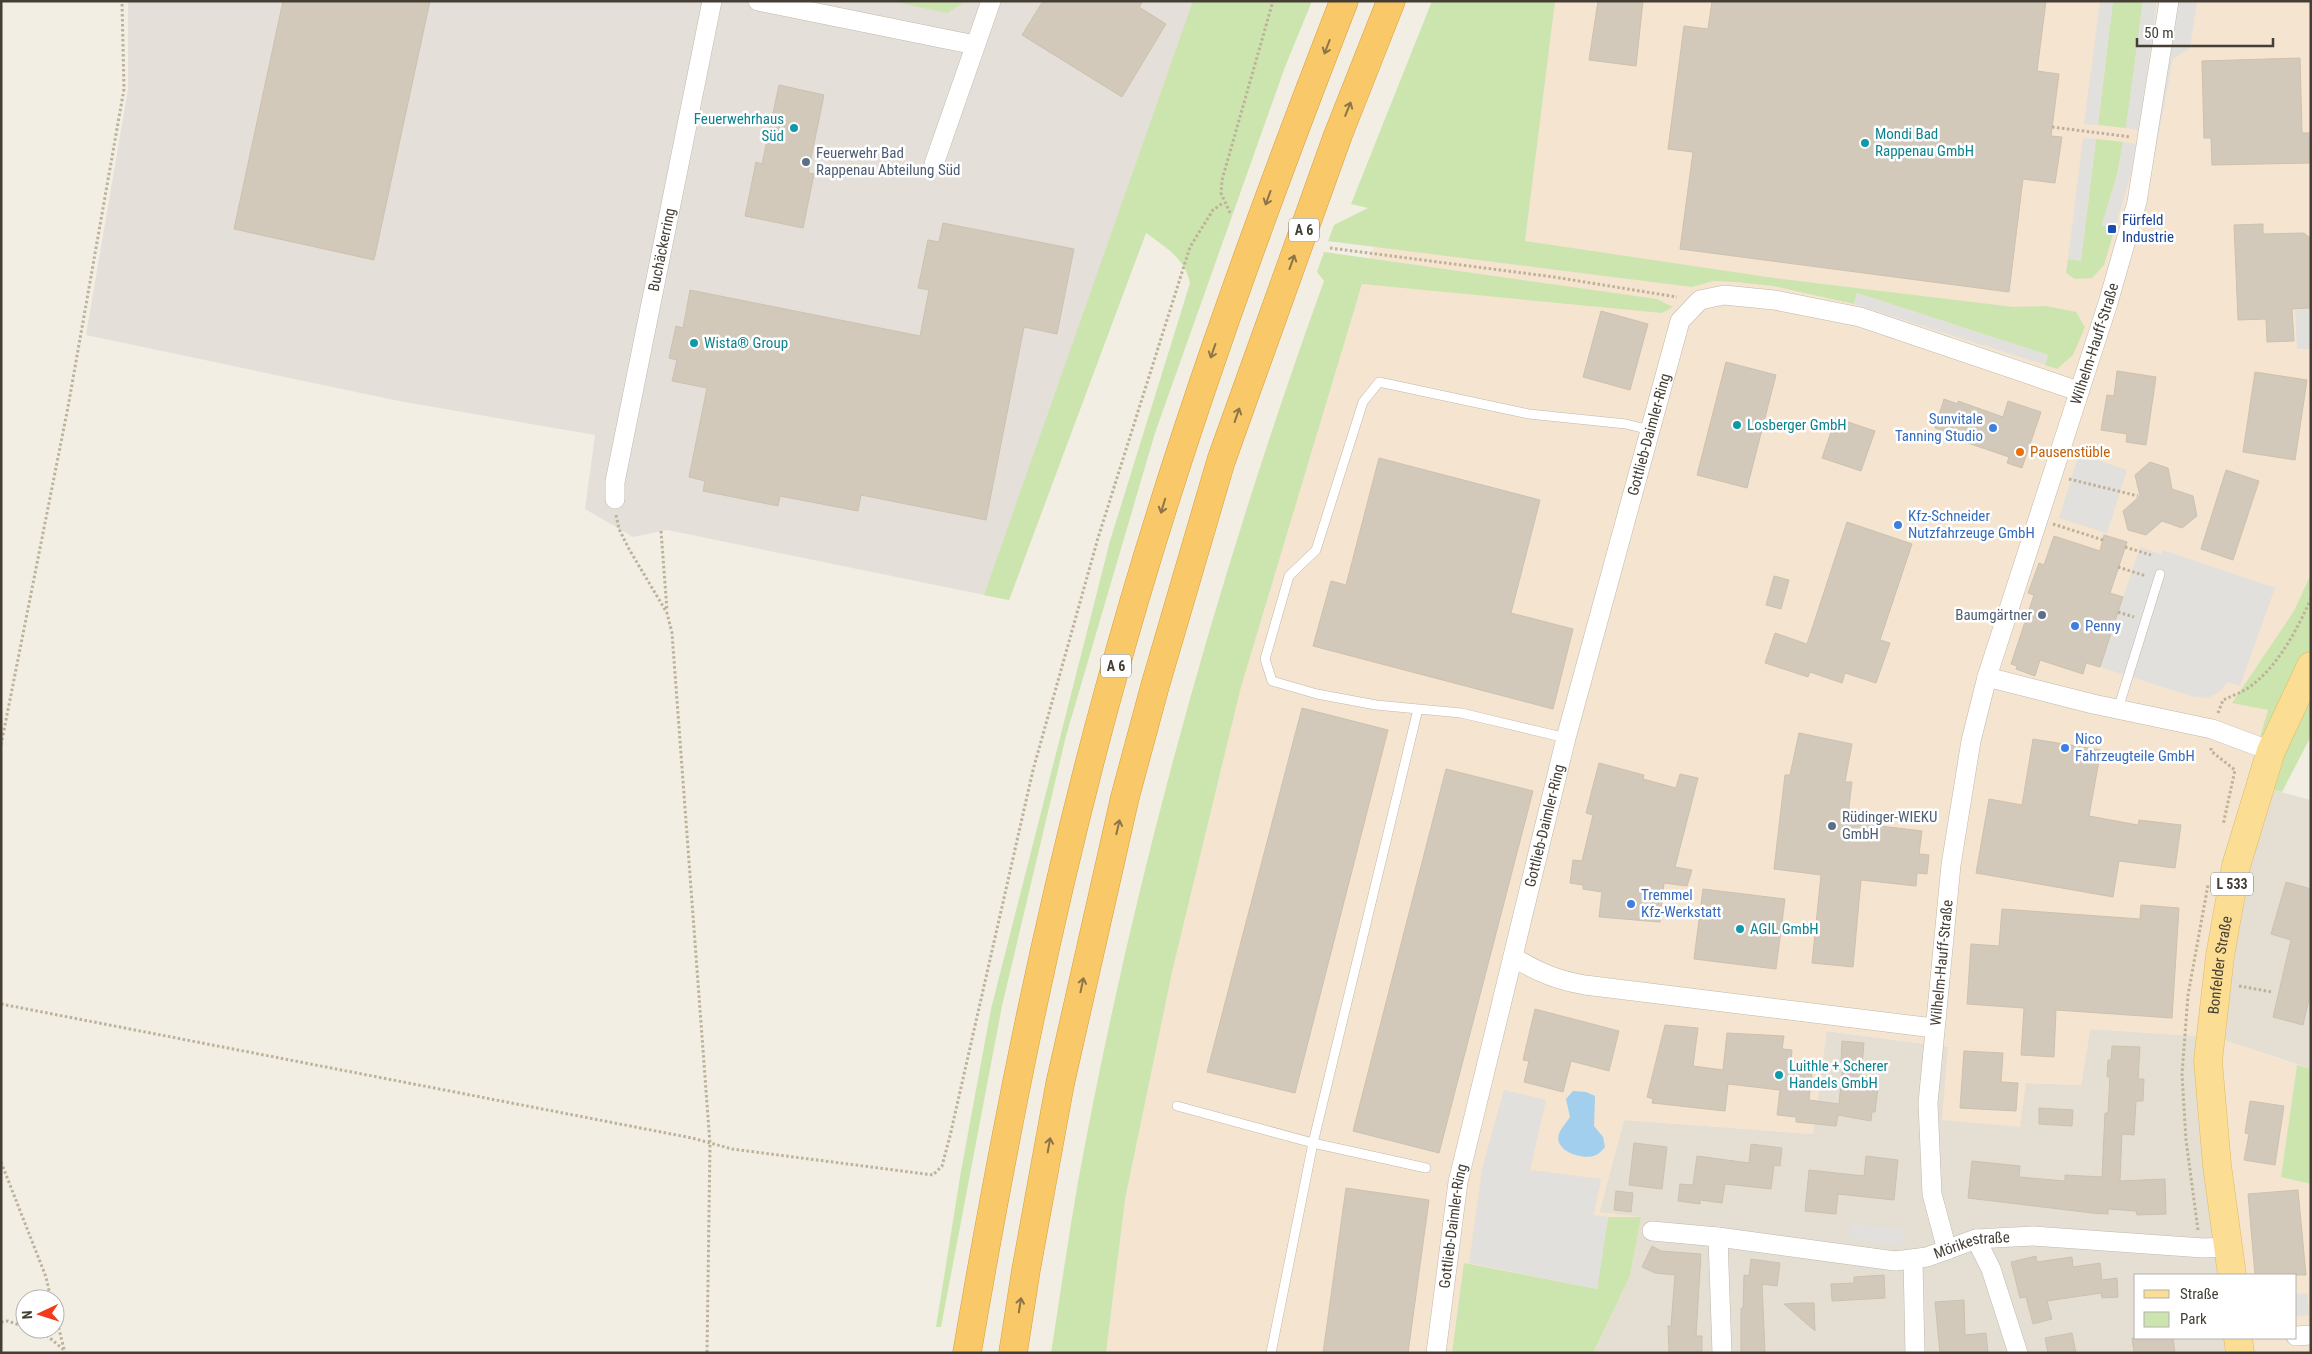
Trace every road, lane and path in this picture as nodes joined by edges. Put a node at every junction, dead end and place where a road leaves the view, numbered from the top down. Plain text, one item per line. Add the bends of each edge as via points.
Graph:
1 (122, 1) edge
2 (712, 1) edge
3 (758, 1) edge
4 (991, 1) edge
5 (1273, 1) edge
6 (1344, 1) edge
7 (1391, 1) edge
8 (2169, 1) edge
9 (975, 45) junction
10 (2052, 127) dead end
11 (2148, 139) junction
12 (934, 164) dead end
13 (1223, 203) junction
14 (1230, 213) dead end
15 (1330, 248) dead end
16 (1700, 300) junction
17 (2078, 392) junction
18 (1650, 430) junction
19 (2052, 473) junction
20 (2138, 496) dead end
21 (615, 499) joint
22 (2056, 525) dead end
23 (661, 531) dead end
24 (2103, 540) dead end
25 (2125, 546) dead end
26 (2151, 555) dead end
27 (2118, 567) dead end
28 (2160, 577) joint
29 (2311, 599) edge
30 (667, 612) junction
31 (2311, 666) edge
32 (1987, 677) junction
33 (1418, 709) junction
34 (2118, 709) junction
35 (2212, 729) junction
36 (1566, 738) junction
37 (1, 745) edge
38 (2272, 751) junction
39 (1513, 957) junction
40 (2216, 981) junction
41 (2272, 992) dead end
42 (1, 1004) edge
43 (1934, 1028) junction
44 (1177, 1106) dead end
45 (1313, 1143) junction
46 (710, 1144) junction
47 (1, 1162) edge
48 (1426, 1168) dead end
49 (1652, 1231) dead end
50 (1718, 1237) junction
51 (1976, 1240) junction
52 (2228, 1247) junction
53 (1947, 1250) junction
54 (1913, 1260) junction
55 (2232, 1274) edge
56 (49, 1289) edge
57 (1, 1322) edge
58 (15, 1323) edge
59 (2311, 1335) edge
60 (2297, 1336) edge
61 (51, 1339) edge
62 (2238, 1339) edge
63 (65, 1351) edge
64 (707, 1353) edge
65 (966, 1353) edge
66 (1013, 1353) edge
67 (1271, 1353) edge
68 (1436, 1353) edge
69 (1722, 1353) edge
70 (1915, 1353) edge
71 (2018, 1353) edge
72 (2240, 1353) edge

1 - 37 path via 124,89 68,407
2 - 21 street, Buchäckerring via 615,482
3 - 9 street
4 - 9 street
5 - 13 path via 1222,180 1220,193
6 -> 65 highway, A 6 via 1213,350 1110,686 1080,798 999,1163
66 -> 7 highway, A 6 via 1060,1084 1109,865 1155,686 1224,452 1338,135
8 - 11 street, Wilhelm-Hauff-Straße
9 - 12 street
10 - 11 path
11 - 17 street, Wilhelm-Hauff-Straße via 2137,202
13 - 14 path
13 - 46 path via 1213,210 1200,228 1188,252 1098,538 1034,770 942,1166 933,1175
15 - 16 path
16 - 17 street via 1724,295 1774,300 1860,317
16 - 18 street, Gottlieb-Daimler-Ring via 1680,321
17 - 19 street, Wilhelm-Hauff-Straße
18 - 33 lane via 1626,424 1529,414 1378,382 1363,402 1316,550 1289,576 1265,659 1272,681 1317,694
18 - 36 street, Gottlieb-Daimler-Ring
19 - 20 path
19 - 32 street, Wilhelm-Hauff-Straße
21 - 30 path via 619,529
22 - 24 path
23 - 30 path
25 - 26 path
27 - 28 path
28 - 34 lane
29 - 35 path via 2296,631 2272,665 2248,688 2223,700
30 - 46 path via 672,633
31 - 38 main road, Bonfelder Straße / L 533
32 - 34 street
32 - 43 street, Wilhelm-Hauff-Straße via 1971,741 1950,865
33 - 36 lane via 1461,713
33 - 45 lane
34 - 35 street
35 - 38 street
36 - 39 street, Gottlieb-Daimler-Ring
38 - 40 main road, Bonfelder Straße / L 533 via 2236,866
39 - 43 street via 1541,974 1585,985
39 - 68 street, Gottlieb-Daimler-Ring via 1458,1182
40 - 41 path
40 - 52 main road, Bonfelder Straße / L 533 via 2208,1061
42 - 46 path
43 - 53 street, Wilhelm-Hauff-Straße via 1928,1103 1929,1152 1932,1194
44 - 45 lane
45 - 48 lane
45 - 67 lane
46 - 64 path
47 - 56 path
49 - 50 street, Mörikestraße
50 - 54 street, Mörikestraße via 1895,1261
50 - 69 street
51 - 52 street, Mörikestraße via 2033,1236
51 - 53 street, Mörikestraße
51 - 71 street via 1991,1269
52 - 55 main road, Bonfelder Straße / L 533
53 - 54 street, Mörikestraße
54 - 70 street
57 - 58 path
59 - 60 street
61 - 63 path
62 - 72 main road

